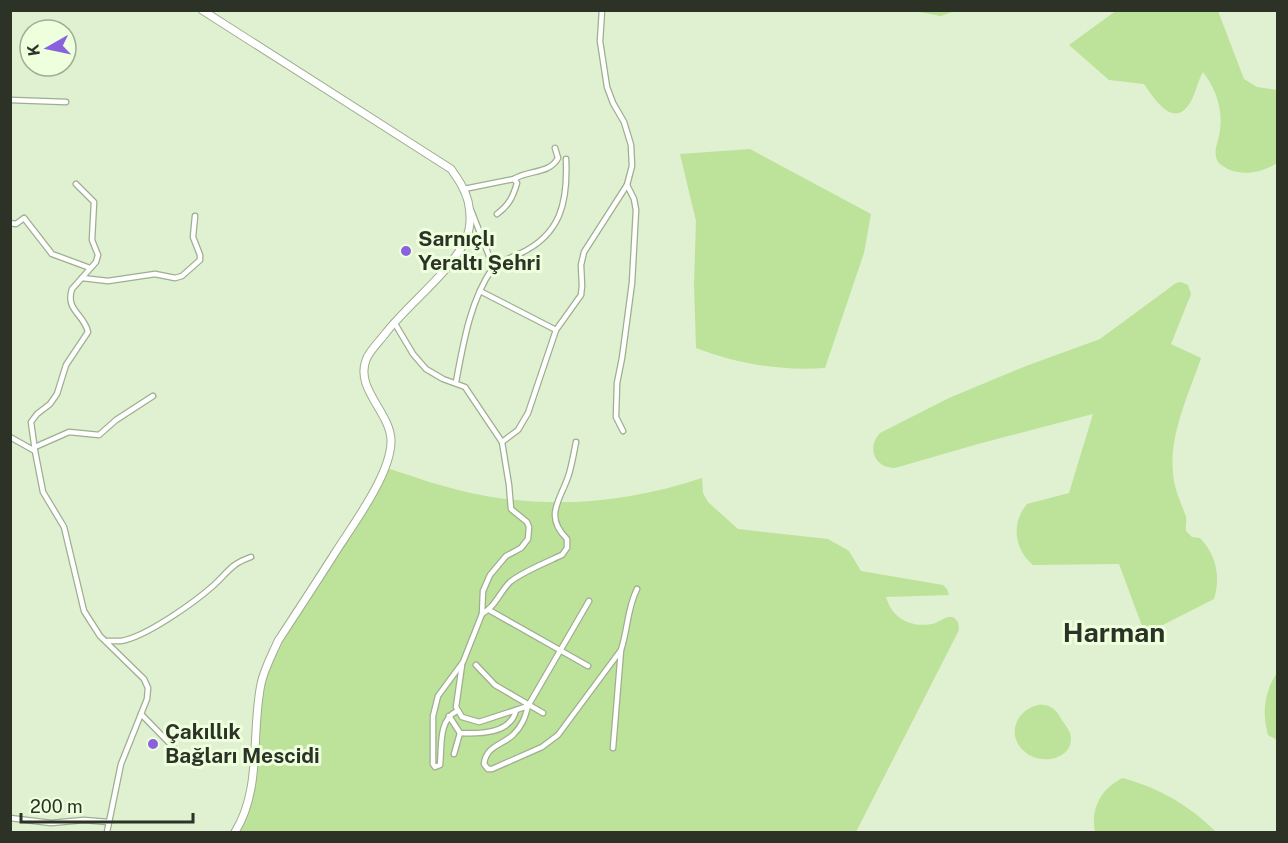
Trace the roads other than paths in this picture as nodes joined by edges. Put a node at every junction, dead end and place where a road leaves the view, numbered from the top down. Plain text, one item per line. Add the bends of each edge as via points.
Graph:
1 (202, 10) edge
2 (602, 10) edge
3 (10, 100) edge
4 (66, 102) dead end
5 (555, 148) dead end
6 (566, 159) dead end
7 (514, 179) junction
8 (76, 184) dead end
9 (627, 184) junction
10 (464, 189) junction
11 (468, 202) junction
12 (497, 214) dead end
13 (195, 216) dead end
14 (10, 223) edge
15 (493, 266) junction
16 (90, 268) junction
17 (82, 278) junction
18 (480, 291) junction
19 (394, 322) junction
20 (556, 330) junction
21 (456, 382) junction
22 (153, 396) dead end
23 (623, 431) dead end
24 (10, 437) edge
25 (502, 442) junction
26 (576, 442) dead end
27 (35, 449) junction
28 (251, 557) dead end
29 (637, 589) dead end
30 (589, 601) dead end
31 (489, 610) junction
32 (482, 614) junction
33 (107, 641) junction
34 (560, 650) junction
35 (621, 650) junction
36 (463, 662) junction
37 (476, 665) dead end
38 (588, 666) dead end
39 (528, 706) junction
40 (516, 710) junction
41 (457, 711) junction
42 (543, 713) dead end
43 (141, 714) junction
44 (449, 716) junction
45 (460, 733) junction
46 (613, 748) dead end
47 (179, 753) dead end
48 (454, 754) dead end
49 (10, 818) edge
50 (108, 822) junction
51 (106, 832) edge
52 (235, 832) edge

1 - 10 main road via 451,169
2 - 9 street via 599,30 609,96 624,122 631,145 632,166
3 - 4 street
5 - 7 street via 558,158 554,164
6 - 15 street via 568,184 555,224 532,248
7 - 10 street
7 - 12 street via 517,183 513,196
8 - 16 street via 94,202 92,240 98,255
9 - 20 street via 584,252 581,295
9 - 23 street via 636,210 632,283 617,383 616,417
10 - 11 main road
11 - 15 street
11 - 19 main road via 470,219 464,242
13 - 17 street via 193,232 200,260 182,276 154,274 108,281
14 - 16 street via 24,218 52,254
15 - 18 street
16 - 17 street
17 - 27 street via 72,289 70,300 87,327 87,335 66,365 57,394 31,422
18 - 20 street
18 - 21 street
19 - 21 street via 426,369
19 - 52 main road via 366,358 364,371 391,441 384,470 365,507 278,641 268,664 261,686 250,795
20 - 25 street via 528,413 518,430
21 - 25 street via 465,387
22 - 27 street via 99,435 69,432
24 - 27 street
25 - 32 street via 511,509 526,522 530,533 526,544 506,556 490,575 483,591
26 - 31 street via 554,515 560,533 567,539 567,549 512,581
27 - 33 street via 43,492 64,527 84,611
28 - 33 street via 235,563 188,606 141,634
29 - 35 street via 630,602
30 - 34 street
31 - 32 street
31 - 34 street
32 - 36 street
33 - 43 street via 146,684 147,699
34 - 38 street
34 - 39 street
35 - 39 street via 558,735 542,747 488,769 484,764 486,753 524,722
35 - 46 street
36 - 41 street
36 - 44 street via 438,696 433,716 433,764 437,768 443,727
37 - 39 street via 495,686
39 - 40 street
39 - 42 street
40 - 41 street via 479,722 465,719
40 - 45 street via 509,723 495,730
41 - 44 street
43 - 47 street
43 - 50 street via 121,764
44 - 45 street
45 - 48 street
49 - 50 street via 51,823
50 - 51 street

